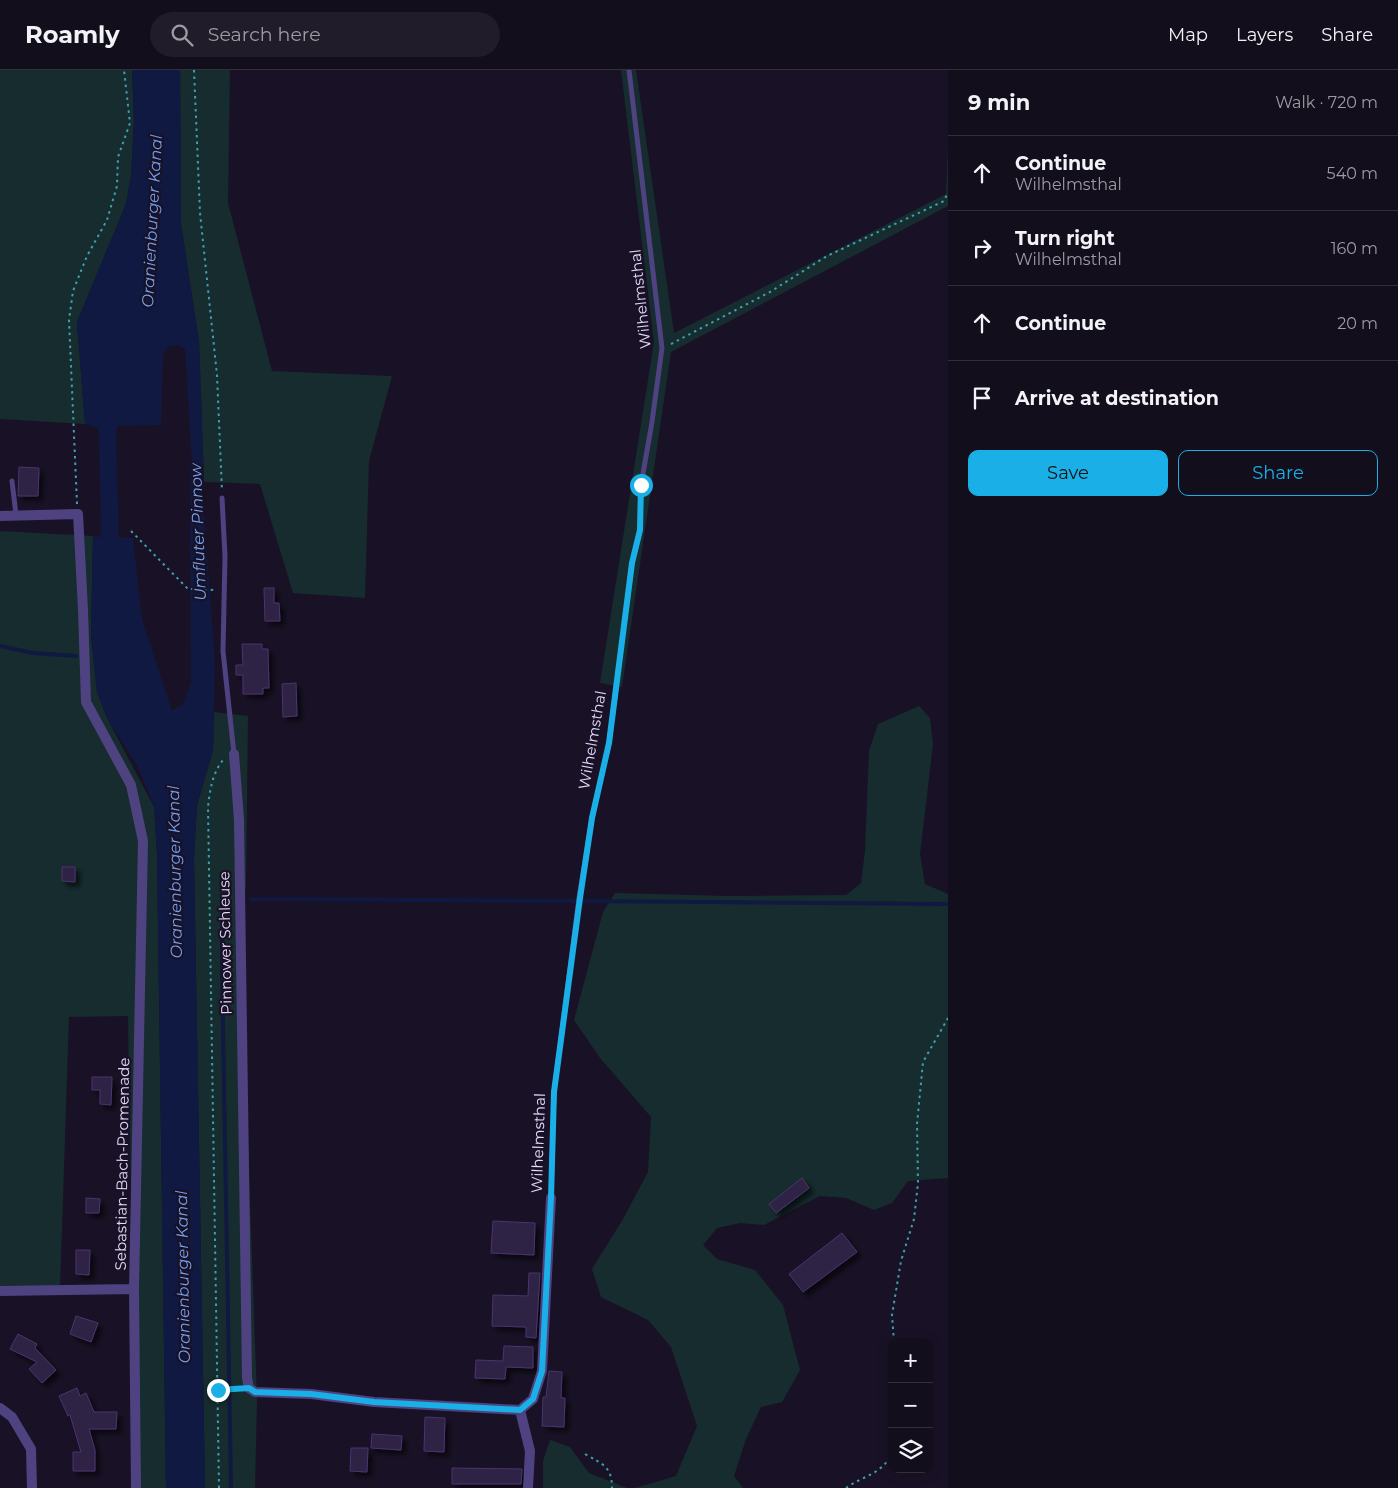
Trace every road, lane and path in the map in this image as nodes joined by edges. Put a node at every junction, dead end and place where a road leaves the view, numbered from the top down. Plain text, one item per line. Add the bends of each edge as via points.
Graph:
1 (124, 70) edge
2 (194, 70) edge
3 (629, 70) edge
4 (948, 192) edge
5 (662, 348) junction
6 (12, 482) dead end
7 (222, 498) joint
8 (78, 514) junction
9 (16, 515) junction
10 (0, 516) edge
11 (131, 531) dead end
12 (212, 590) dead end
13 (234, 754) junction
14 (948, 1018) edge
15 (551, 1198) joint
16 (134, 1289) junction
17 (0, 1291) edge
18 (894, 1338) edge
19 (249, 1388) junction
20 (218, 1390) junction
21 (0, 1408) edge
22 (520, 1410) junction
23 (585, 1454) dead end
24 (888, 1460) edge
25 (32, 1488) edge
26 (136, 1488) edge
27 (219, 1488) edge
28 (528, 1488) edge
29 (612, 1488) edge
30 (846, 1488) edge

1 - 8 path via 130,123 118,157 117,186 107,220 87,256 73,292 69,320
2 - 7 path via 200,213 217,375
3 - 5 lane, Wilhelmsthal
4 - 5 path via 944,200 827,256 770,292
5 - 15 lane, Wilhelmsthal via 641,485 640,530 632,563 609,743 589,836 556,1073
6 - 9 lane
7 - 13 lane, Pinnower Schleuse via 225,556 223,651
8 - 9 street
8 - 16 street, Sebastian-Bach-Promenade via 86,702 131,785 143,841
9 - 10 street
11 - 12 path via 188,589
13 - 19 street, Pinnower Schleuse via 239,820
13 - 20 path via 217,768 208,807
14 - 18 path via 923,1062 917,1124 918,1183 914,1219 901,1261 892,1315
15 - 22 street, Wilhelmsthal via 542,1371 533,1399
16 - 17 street
16 - 26 street, Sebastian-Bach-Promenade
19 - 20 path
19 - 22 street via 255,1392 311,1394 383,1403
20 - 27 path
21 - 25 street via 12,1417 31,1449
22 - 28 street via 530,1451
23 - 29 path via 606,1466 612,1477
24 - 30 path via 874,1474

